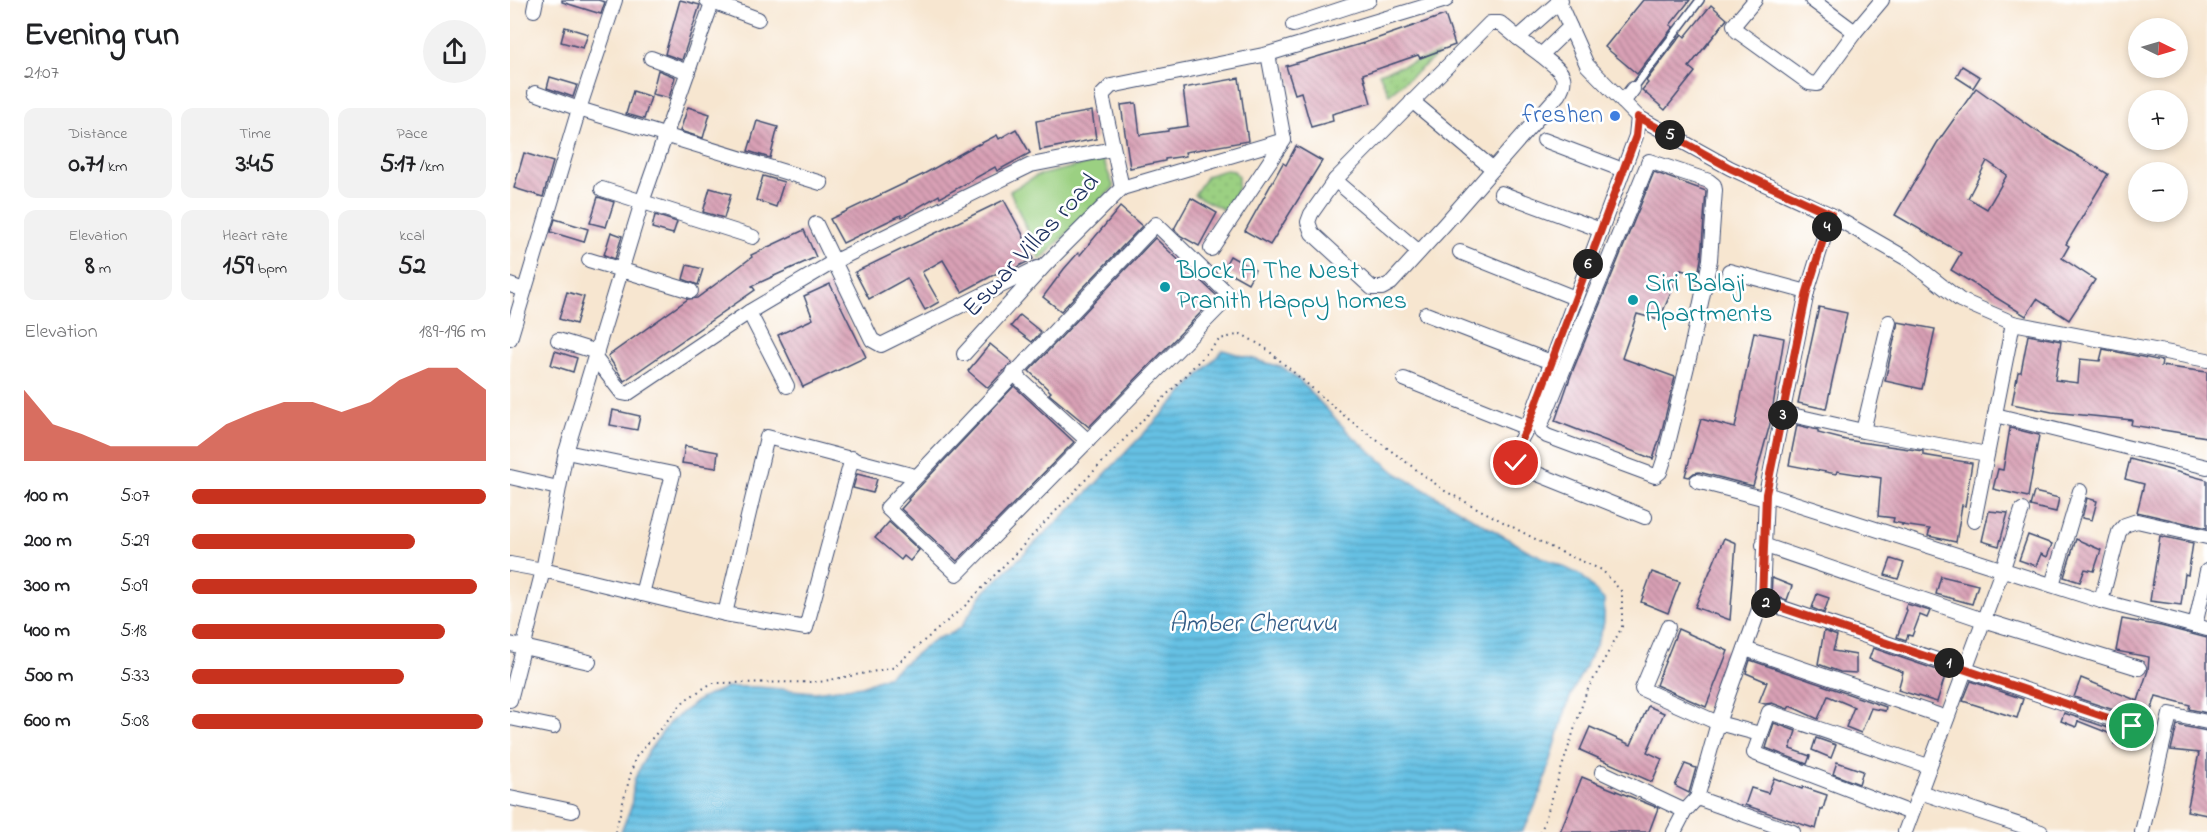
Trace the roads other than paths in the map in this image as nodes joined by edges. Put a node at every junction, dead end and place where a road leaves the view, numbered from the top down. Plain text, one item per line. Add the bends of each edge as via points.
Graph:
1 (615, 0) edge
2 (1369, 0) edge
3 (1446, 0) edge
4 (1700, 0) edge
5 (1755, 0) edge
6 (1812, 0) edge
7 (1882, 0) edge
8 (711, 1) edge
9 (1559, 1) edge
10 (758, 19) dead end
11 (1293, 25) dead end
12 (1570, 27) junction
13 (1855, 32) junction
14 (1518, 38) junction
15 (1268, 54) junction
16 (1541, 55) junction
17 (651, 58) dead end
18 (688, 72) junction
19 (1633, 89) joint
20 (535, 93) dead end
21 (1412, 101) junction
22 (1623, 102) junction
23 (579, 109) junction
24 (1638, 117) junction
25 (666, 135) junction
26 (1284, 140) junction
27 (1544, 140) dead end
28 (1691, 147) junction
29 (1113, 149) junction
30 (1493, 169) junction
31 (1623, 170) junction
32 (1682, 172) junction
33 (1335, 180) junction
34 (821, 183) dead end
35 (1122, 188) junction
36 (602, 189) dead end
37 (1501, 193) dead end
38 (642, 202) junction
39 (1831, 214) junction
40 (816, 224) dead end
41 (1601, 230) junction
42 (753, 237) dead end
43 (1211, 249) dead end
44 (1419, 252) junction
45 (1460, 252) dead end
46 (589, 260) dead end
47 (835, 261) junction
48 (1045, 265) junction
49 (622, 269) junction
50 (1729, 271) dead end
51 (510, 285) edge
52 (524, 290) junction
53 (691, 291) dead end
54 (1807, 292) junction
55 (1575, 298) junction
56 (749, 312) junction
57 (1426, 314) dead end
58 (1889, 322) dead end
59 (2013, 323) junction
60 (510, 339) edge
61 (558, 340) dead end
62 (964, 354) dead end
63 (596, 355) junction
64 (2207, 360) edge
65 (1551, 362) junction
66 (1013, 373) junction
67 (1404, 379) dead end
68 (787, 386) dead end
69 (1783, 414) junction
70 (1995, 414) junction
71 (1527, 428) junction
72 (1863, 431) junction
73 (1088, 441) junction
74 (566, 452) junction
75 (1987, 454) junction
76 (852, 458) junction
77 (2207, 467) edge
78 (915, 476) junction
79 (510, 477) edge
80 (1697, 481) dead end
81 (558, 488) junction
82 (2080, 491) dead end
83 (1766, 496) junction
84 (2022, 510) dead end
85 (1645, 517) dead end
86 (1974, 521) dead end
87 (2207, 537) edge
88 (1763, 545) junction
89 (510, 564) edge
90 (2003, 568) junction
91 (543, 570) junction
92 (2207, 571) edge
93 (2052, 585) junction
94 (642, 594) junction
95 (1762, 601) junction
96 (2101, 601) junction
97 (725, 614) junction
98 (1983, 620) junction
99 (1668, 627) dead end
100 (2201, 628) edge
101 (517, 645) edge
102 (1745, 649) junction
103 (589, 662) dead end
104 (1965, 668) junction
105 (2139, 668) dead end
106 (510, 700) edge
107 (510, 718) edge
108 (1947, 718) junction
109 (2207, 722) edge
110 (1718, 723) junction
111 (2132, 726) dead end
112 (554, 727) dead end
113 (1760, 734) junction
114 (1928, 766) junction
115 (1602, 772) dead end
116 (1920, 792) junction
117 (510, 798) edge
118 (1696, 798) junction
119 (572, 811) dead end
120 (1685, 811) junction
121 (1911, 813) junction
122 (1674, 832) edge
123 (1793, 832) edge
124 (1905, 832) edge
125 (2041, 832) edge
126 (2142, 832) edge

1 - 23 street
2 - 11 street
3 - 15 street, Eswar Villas road
4 - 19 lane
5 - 13 street via 1734,25 1737,31 1809,83 1817,84
6 - 13 street
7 - 13 street
8 - 10 street
8 - 18 street
9 - 12 street
9 - 14 street
12 - 16 street
12 - 22 street via 1587,65
14 - 16 street
14 - 21 street via 1500,23 1490,22
15 - 26 street
15 - 29 street, Eswar Villas road via 1111,86 1102,95
16 - 30 street via 1562,73 1564,86
17 - 18 street
18 - 25 street
19 - 22 street
20 - 23 street
21 - 30 street
21 - 33 street
22 - 24 street
23 - 25 street
23 - 52 street
24 - 28 street
24 - 31 street via 1636,136
25 - 34 street
25 - 38 street
26 - 35 street
26 - 43 street
27 - 31 street
28 - 32 street
28 - 39 street
29 - 35 street, Eswar Villas road
29 - 47 street via 1031,165
30 - 44 street
31 - 41 street
32 - 32 street via 1649,161 1646,166 1540,427 1547,436 1655,476 1660,472 1666,449 1710,260 1714,185
33 - 44 street
33 - 44 street via 1311,214 1310,228 1372,288 1391,283
35 - 48 street, Eswar Villas road
36 - 38 street
37 - 41 street
38 - 42 street
38 - 49 street
39 - 54 street
39 - 59 street via 1909,260 1960,300
40 - 47 street
41 - 55 street
45 - 55 street
46 - 49 street
47 - 48 street via 873,340 882,345
47 - 56 street
48 - 62 street, Eswar Villas road
49 - 53 street
49 - 63 street
50 - 54 street
51 - 52 street
52 - 60 street
54 - 69 street
55 - 65 street
56 - 63 street via 627,393 622,393
56 - 68 street
57 - 65 street
58 - 72 street
59 - 64 street
59 - 70 street
61 - 63 street
63 - 74 street
65 - 71 street
66 - 73 street
66 - 73 street via 1156,224 1230,296
66 - 78 street
67 - 71 street
69 - 72 street
69 - 83 street
70 - 75 street
70 - 77 street
71 - 85 street via 1514,456 1516,463
72 - 75 street
73 - 78 street via 957,574 887,508
74 - 81 street
74 - 94 street via 673,474
75 - 86 street
76 - 78 street
76 - 97 street via 806,628
76 - 97 street via 767,437
79 - 81 street
80 - 83 street
81 - 91 street
82 - 93 street
83 - 88 street
83 - 90 street
84 - 90 street
87 - 96 street via 2138,521 2125,525 2119,532
88 - 95 street
88 - 98 street
89 - 91 street
90 - 93 street
90 - 98 street
91 - 94 street
91 - 101 street
92 - 100 street
93 - 96 street
94 - 97 street
95 - 102 street
95 - 104 street
96 - 100 street
98 - 104 street
98 - 105 street
99 - 110 street via 1642,689
101 - 103 street
101 - 106 street
102 - 108 street
102 - 110 street
104 - 108 street
104 - 111 street
107 - 112 street
108 - 114 street
109 - 126 street via 2170,714
110 - 113 street
110 - 118 street
113 - 114 street via 1769,712
113 - 121 street via 1754,753
114 - 116 street
115 - 120 street
116 - 121 street
116 - 125 street
117 - 119 street
118 - 120 street
118 - 123 street
120 - 122 street
121 - 124 street

